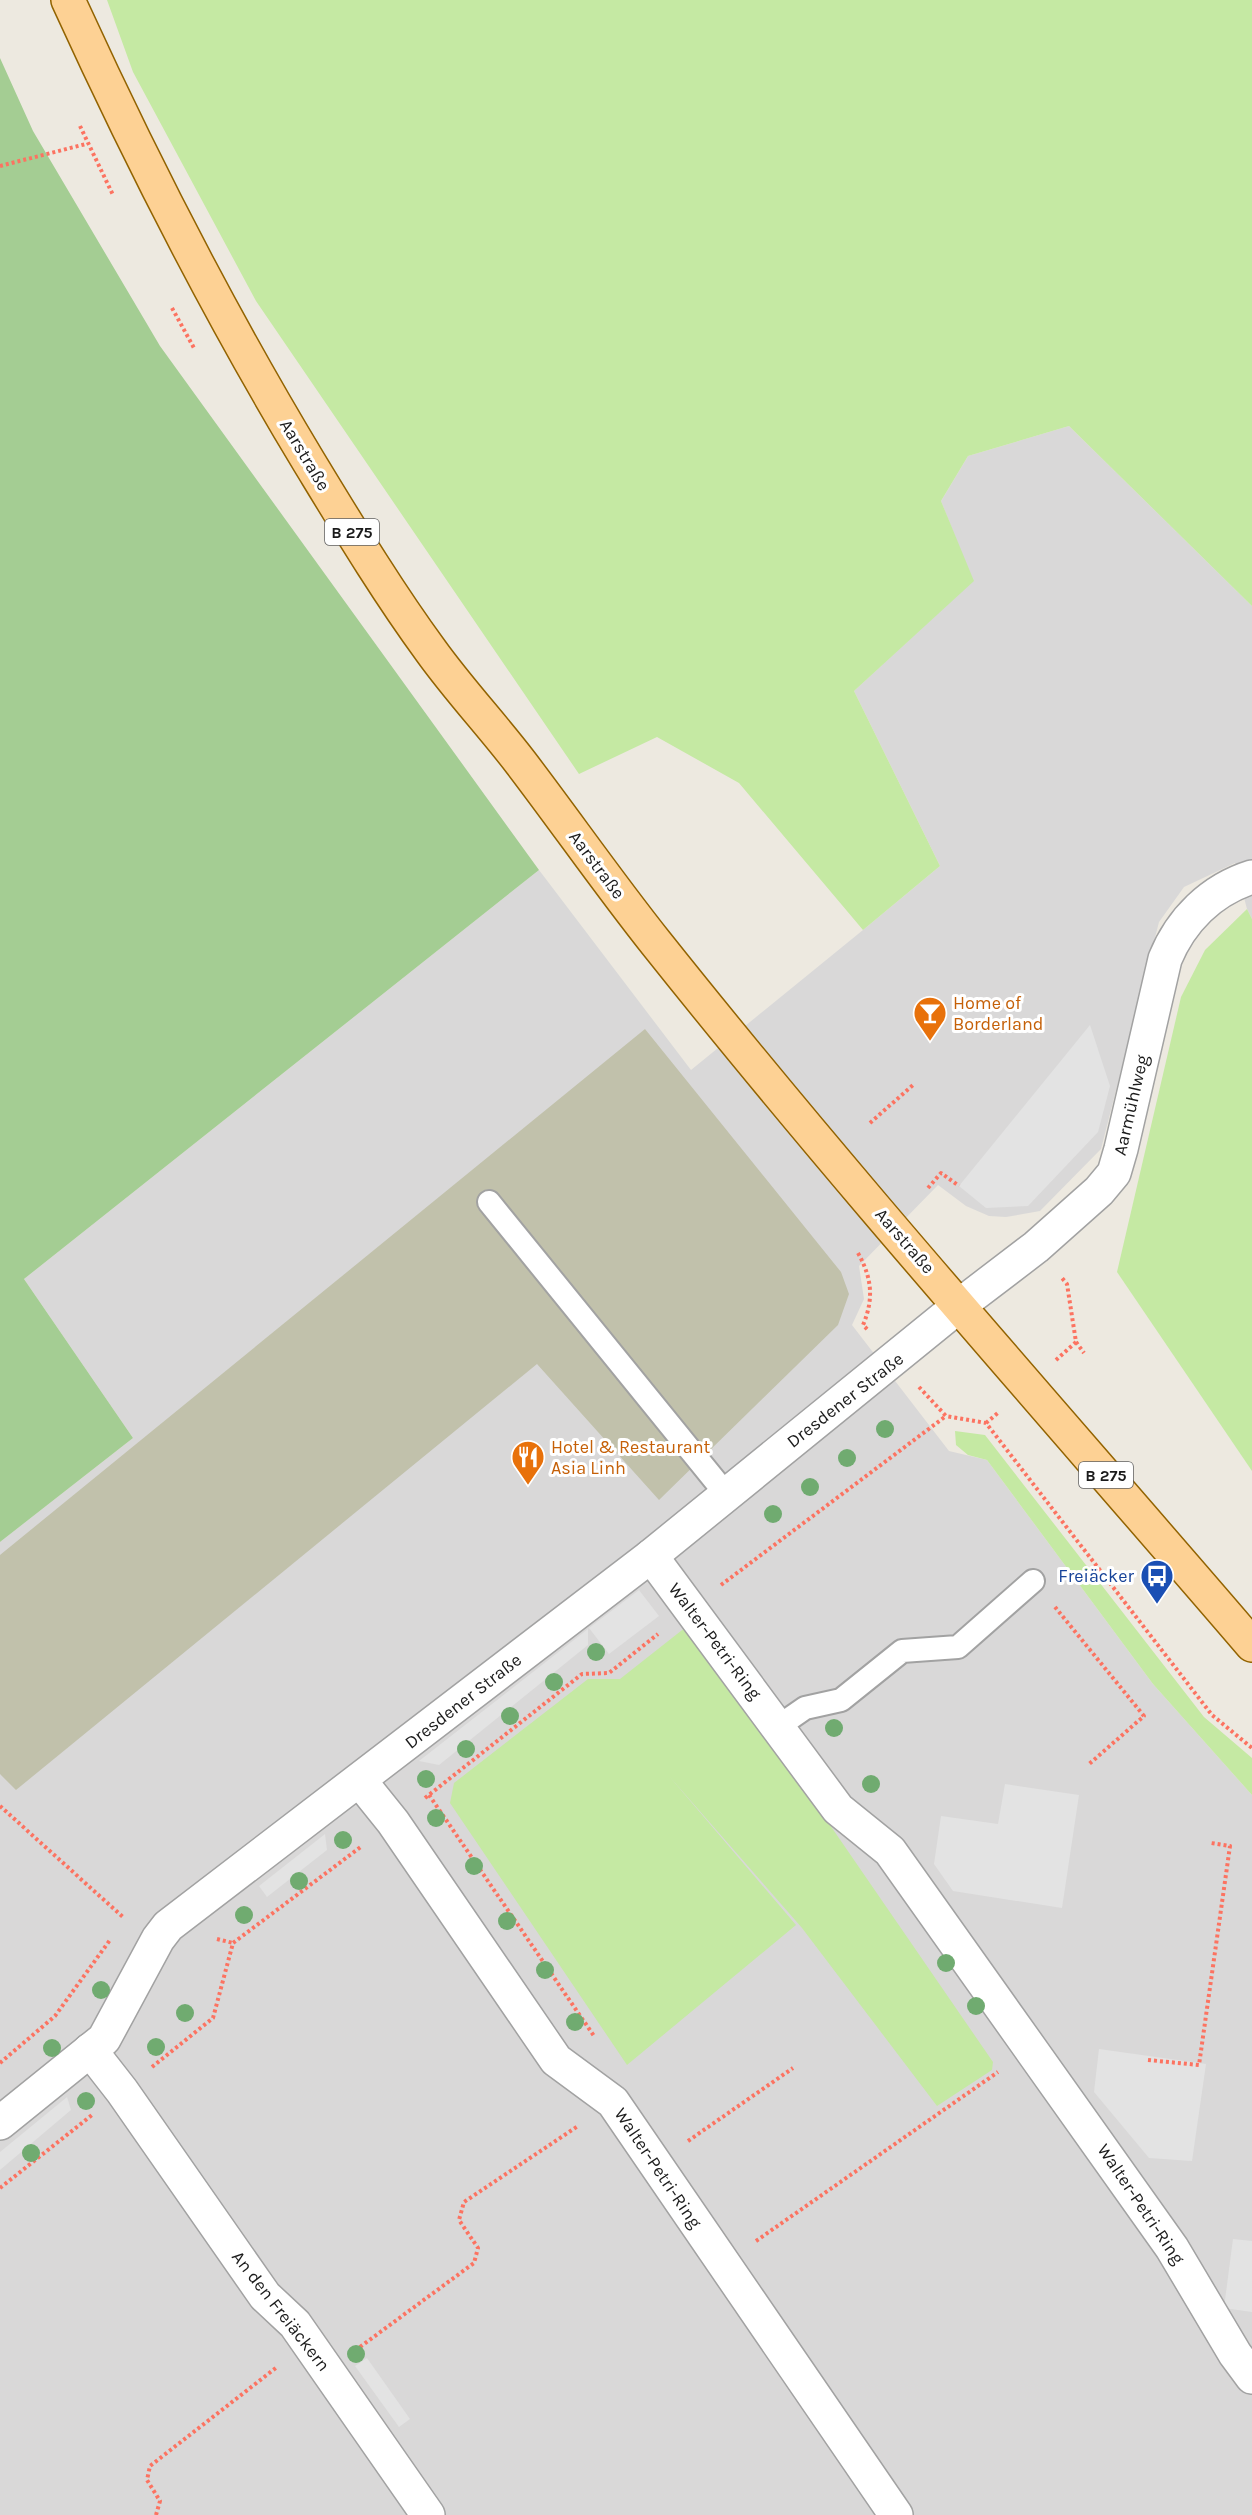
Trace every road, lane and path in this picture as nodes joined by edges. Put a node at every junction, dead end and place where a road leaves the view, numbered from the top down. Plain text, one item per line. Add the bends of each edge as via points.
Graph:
1 (68, 0) edge
2 (125, 125) junction
3 (0, 166) edge
4 (1252, 877) edge
5 (913, 1085) dead end
6 (870, 1123) dead end
7 (959, 1186) dead end
8 (928, 1188) dead end
9 (489, 1202) dead end
10 (1036, 1247) junction
11 (960, 1305) junction
12 (1076, 1342) junction
13 (1084, 1353) dead end
14 (1028, 1385) junction
15 (986, 1423) junction
16 (726, 1494) junction
17 (651, 1556) junction
18 (1033, 1581) joint
19 (690, 1609) junction
20 (1252, 1645) edge
21 (779, 1726) junction
22 (1252, 1748) edge
23 (1088, 1765) dead end
24 (360, 1780) junction
25 (0, 1806) edge
26 (393, 1822) junction
27 (1211, 1843) dead end
28 (129, 1922) dead end
29 (1031, 2049) junction
30 (90, 2050) junction
31 (1148, 2060) dead end
32 (793, 2068) dead end
33 (122, 2091) junction
34 (614, 2102) junction
35 (0, 2123) edge
36 (656, 2163) junction
37 (0, 2188) edge
38 (724, 2263) junction
39 (309, 2343) junction
40 (327, 2370) junction
41 (1252, 2377) edge
42 (156, 2515) edge
43 (428, 2515) edge
44 (896, 2515) edge

1 - 2 main road, Aarstraße / B 275
2 - 3 path via 87,144
2 - 11 main road, Aarstraße / B 275 via 268,394 347,525 432,652 518,759 654,941
4 - 10 street, Aarmühlweg via 1215,895 1173,939 1114,1173 1100,1191
5 - 6 path
7 - 8 path via 941,1173
9 - 16 lane
10 - 11 street, Aarmühlweg
10 - 12 path via 1067,1284
11 - 14 main road, Aarstraße / B 275
11 - 16 street, Dresdener Straße
12 - 13 path
12 - 14 path
14 - 15 path
14 - 20 main road, Aarstraße / B 275
15 - 19 path via 945,1416
15 - 22 path via 1212,1715
16 - 17 street, Dresdener Straße
17 - 19 street, Walter-Petri-Ring
17 - 24 street, Dresdener Straße
18 - 21 lane via 958,1647 902,1651 841,1700 805,1707
18 - 23 path via 1144,1716
19 - 21 street, Walter-Petri-Ring
19 - 26 path via 609,1673 582,1674
21 - 29 street, Walter-Petri-Ring via 838,1809 890,1851
24 - 26 street, Walter-Petri-Ring
24 - 30 street, Dresdener Straße via 168,1926 104,2038
25 - 28 path
26 - 33 path via 233,1943 213,2018
26 - 34 street, Walter-Petri-Ring via 556,2060
27 - 31 path via 1230,1846 1198,2066
29 - 38 path
29 - 41 street, Walter-Petri-Ring via 1172,2248
30 - 33 street, An den Freiäckern
30 - 35 street, Dresdener Straße
32 - 36 path
33 - 37 path
33 - 39 street, An den Freiäckern via 265,2296
34 - 36 street, Walter-Petri-Ring
34 - 40 path via 464,2202 459,2220 478,2248 474,2263
36 - 38 street, Walter-Petri-Ring
38 - 44 street, Walter-Petri-Ring
39 - 40 street, An den Freiäckern
39 - 42 path via 150,2466 147,2480 160,2501
40 - 43 street, An den Freiäckern

